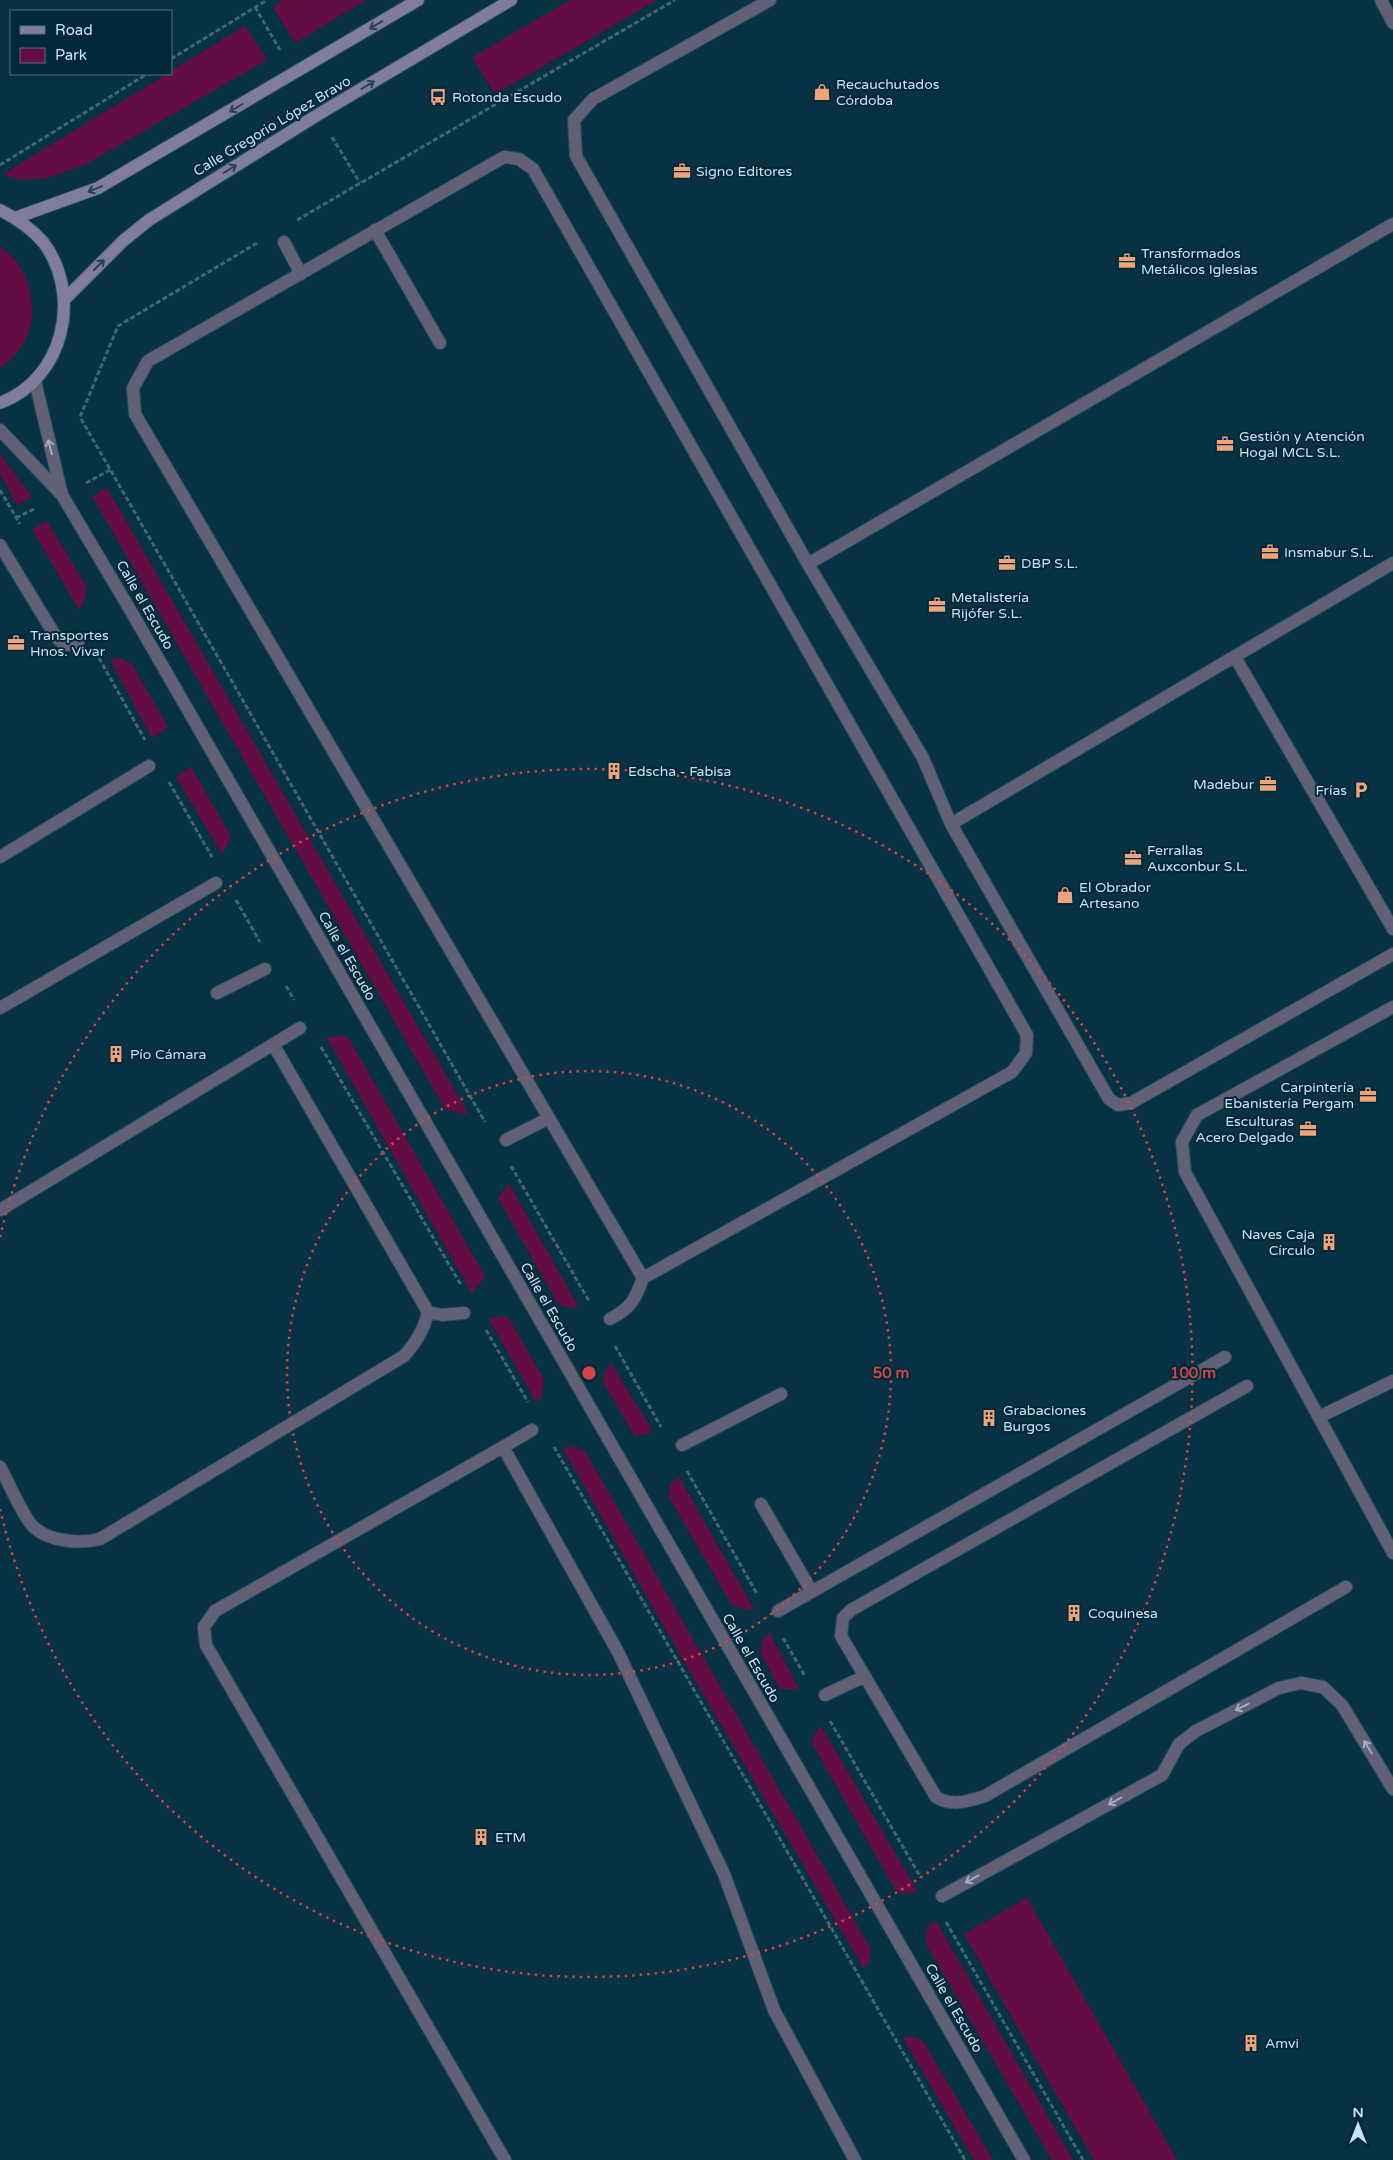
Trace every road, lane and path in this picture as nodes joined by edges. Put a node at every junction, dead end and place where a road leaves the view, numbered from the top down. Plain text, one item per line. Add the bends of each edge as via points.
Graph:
1 (267, 0) edge
2 (418, 0) edge
3 (511, 0) edge
4 (675, 0) edge
5 (770, 0) edge
6 (1380, 0) edge
7 (1393, 23) edge
8 (172, 58) edge
9 (145, 75) edge
10 (0, 165) edge
11 (0, 210) edge
12 (16, 218) junction
13 (294, 222) dead end
14 (1393, 224) edge
15 (375, 230) junction
16 (261, 241) dead end
17 (284, 242) dead end
18 (301, 274) junction
19 (65, 300) junction
20 (440, 343) dead end
21 (35, 381) junction
22 (0, 403) edge
23 (0, 430) edge
24 (110, 470) dead end
25 (0, 490) edge
26 (62, 495) junction
27 (22, 526) dead end
28 (0, 546) edge
29 (1393, 563) edge
30 (808, 564) junction
31 (78, 642) dead end
32 (96, 653) dead end
33 (1234, 657) junction
34 (148, 745) dead end
35 (149, 766) dead end
36 (167, 778) dead end
37 (951, 824) junction
38 (0, 857) edge
39 (215, 862) dead end
40 (216, 883) dead end
41 (233, 894) dead end
42 (1393, 929) edge
43 (264, 948) dead end
44 (1393, 954) edge
45 (264, 969) dead end
46 (283, 981) dead end
47 (217, 993) dead end
48 (298, 1007) dead end
49 (1393, 1007) edge
50 (0, 1008) edge
51 (300, 1028) dead end
52 (318, 1040) dead end
53 (274, 1044) junction
54 (549, 1118) junction
55 (506, 1140) dead end
56 (0, 1210) edge
57 (643, 1278) junction
58 (465, 1292) dead end
59 (428, 1312) junction
60 (464, 1313) dead end
61 (610, 1319) dead end
62 (484, 1325) dead end
63 (1225, 1357) dead end
64 (1393, 1382) edge
65 (1248, 1386) dead end
66 (781, 1394) dead end
67 (532, 1408) dead end
68 (1319, 1417) junction
69 (532, 1430) dead end
70 (552, 1442) dead end
71 (682, 1444) dead end
72 (503, 1447) junction
73 (0, 1467) edge
74 (761, 1504) dead end
75 (1393, 1553) edge
76 (1346, 1587) dead end
77 (812, 1592) junction
78 (778, 1612) dead end
79 (863, 1676) junction
80 (825, 1695) dead end
81 (1393, 1789) edge
82 (942, 1896) dead end
83 (505, 2160) edge
84 (855, 2160) edge
85 (965, 2160) edge
86 (1024, 2160) edge

1 - 8 path
2 -> 12 main road via 98,188
19 -> 3 main road, Calle Gregorio López Bravo via 123,241 149,220
4 - 13 path
5 - 30 street via 593,99 574,120 576,156
6 - 7 street
9 - 10 path
11 - 12 main road
12 - 19 main road via 30,229 56,264
14 - 30 street
15 - 18 street
15 - 20 street
15 - 57 street via 504,157 519,159 532,169 1027,1035 1026,1053 1012,1072
16 - 24 path via 118,326 80,417
17 - 18 street
18 - 54 street via 148,361 133,388 135,414
19 - 21 main road via 60,340 50,362
21 - 22 main road via 12,399
26 -> 21 street, Calle el Escudo
23 - 26 street, Calle el Escudo
25 - 27 path
26 - 86 street, Calle el Escudo
28 - 31 street via 56,637 62,644
29 - 33 street
30 - 37 street via 923,758
32 - 34 path
33 - 37 street
33 - 42 street
35 - 38 street
36 - 39 path
37 - 44 street via 1109,1099 1118,1105 1131,1103
40 - 50 street
41 - 43 path
45 - 47 street
46 - 48 path
49 - 68 street via 1197,1115 1182,1142 1185,1172
51 - 53 street
52 - 58 path
53 - 56 street
53 - 59 street
54 - 55 street
54 - 57 street
57 - 61 street via 636,1298 626,1310
59 - 60 street via 442,1315
59 - 73 street via 417,1341 404,1356 100,1539 82,1543 64,1541 31,1524
62 - 67 path
63 - 77 street
64 - 68 street
65 - 79 street via 851,1610 843,1618 841,1636
66 - 71 street
68 - 75 street
69 - 72 street
70 - 85 path
72 - 83 street via 215,1612 204,1627 206,1645
72 - 84 street via 618,1652 724,1874 774,2010
74 - 77 street
76 - 79 street via 985,1796 962,1802 945,1802 936,1797
77 - 78 street
79 - 80 street
81 -> 82 street via 1342,1705 1322,1687 1301,1683 1279,1688 1196,1731 1179,1744 1162,1775

